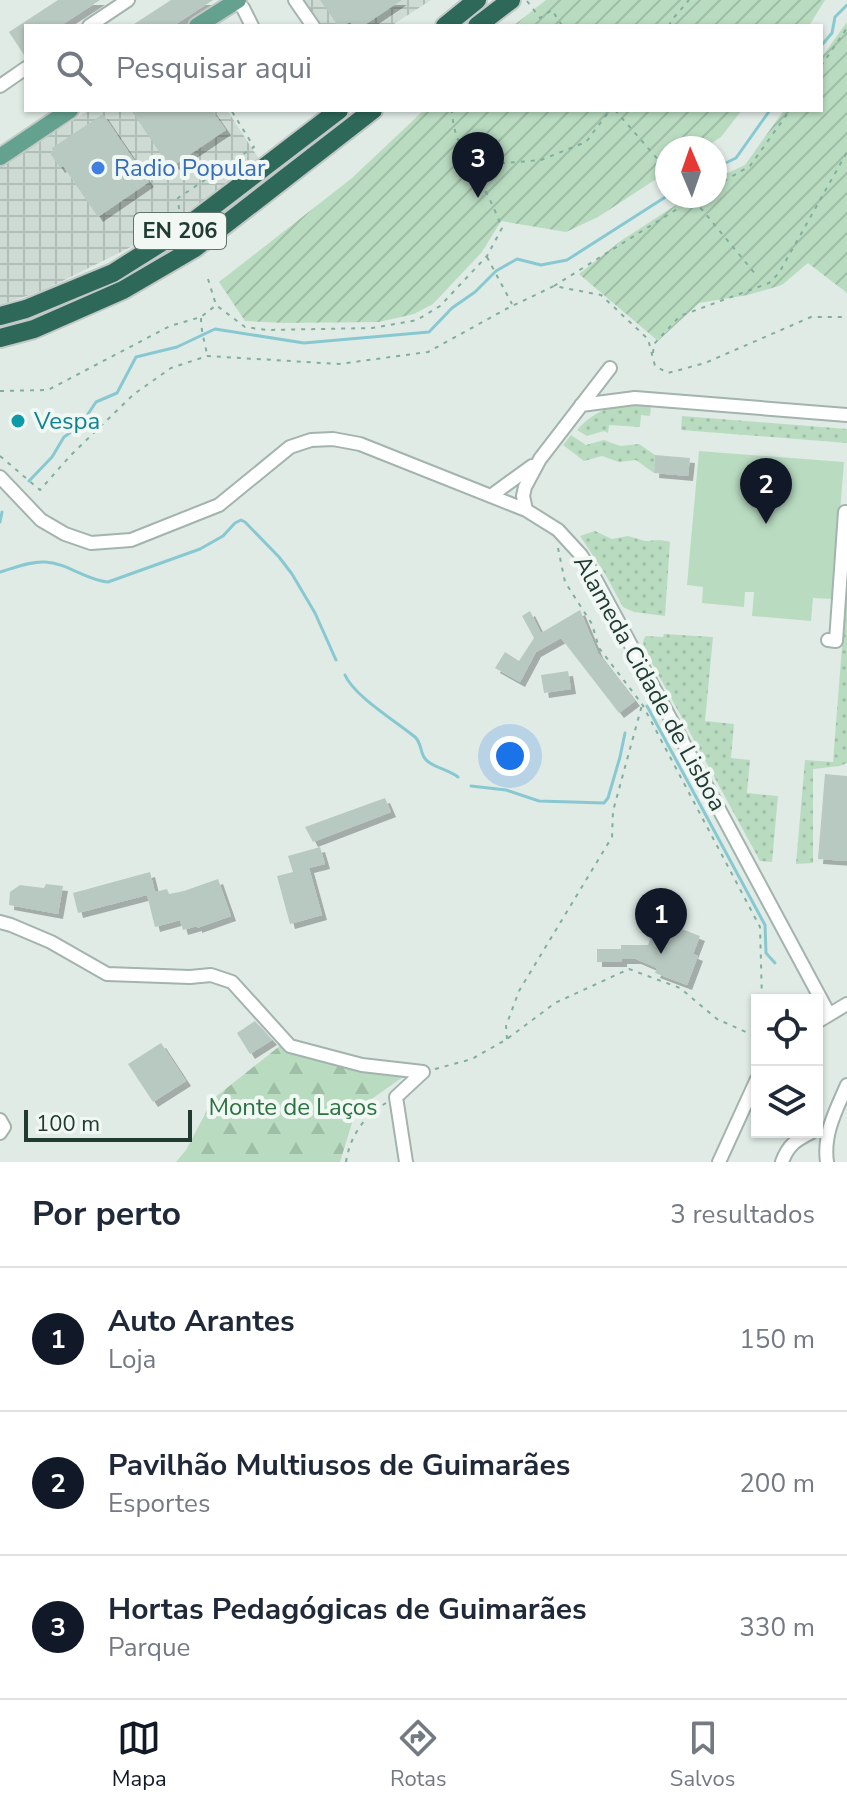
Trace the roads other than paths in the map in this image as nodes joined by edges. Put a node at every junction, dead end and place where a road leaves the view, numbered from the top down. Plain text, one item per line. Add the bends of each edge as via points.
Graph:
1 (128, 0) edge
2 (295, 0) edge
3 (477, 0) edge
4 (235, 1) edge
5 (506, 3) edge
6 (92, 24) edge
7 (200, 24) edge
8 (251, 24) edge
9 (312, 24) edge
10 (447, 24) edge
11 (480, 24) edge
12 (24, 69) edge
13 (0, 86) edge
14 (67, 112) edge
15 (336, 112) edge
16 (370, 112) edge
17 (0, 157) edge
18 (0, 316) edge
19 (0, 338) edge
20 (610, 368) dead end
21 (581, 405) junction
22 (847, 415) edge
23 (540, 459) junction
24 (0, 477) edge
25 (492, 495) junction
26 (526, 510) junction
27 (845, 512) edge
28 (828, 640) dead end
29 (0, 922) edge
30 (847, 1004) edge
31 (829, 1014) junction
32 (823, 1018) edge
33 (847, 1085) edge
34 (751, 1092) edge
35 (0, 1120) edge
36 (830, 1123) junction
37 (823, 1127) edge
38 (0, 1133) edge
39 (801, 1138) edge
40 (406, 1162) edge
41 (719, 1162) edge
42 (782, 1162) edge
43 (827, 1162) edge

1 - 6 street
2 - 9 street
3 - 10 highway
4 - 7 main road
4 - 8 street
5 - 11 highway
12 - 13 street
14 - 17 main road
15 - 18 highway, EN 206 via 186,227 113,273
16 - 19 highway, EN 206 via 195,248 123,290
20 - 21 street
21 - 22 street via 635,398
21 - 23 street
23 - 25 street
23 - 26 street via 525,487
24 - 25 street, Alameda Cidade de Lisboa via 41,520 91,543 131,540 219,505 290,447 311,440 360,444
25 - 26 street, Alameda Cidade de Lisboa
26 - 31 street, Alameda Cidade de Lisboa via 554,527 590,569
27 - 28 street via 836,641
29 - 40 street via 51,942 107,974 211,975 232,982 290,1046 362,1065 423,1072 396,1097
30 - 31 street
31 - 32 street
33 - 36 street
34 - 41 street
35 - 38 street
36 - 37 street
36 - 43 street
39 - 42 street via 786,1150

